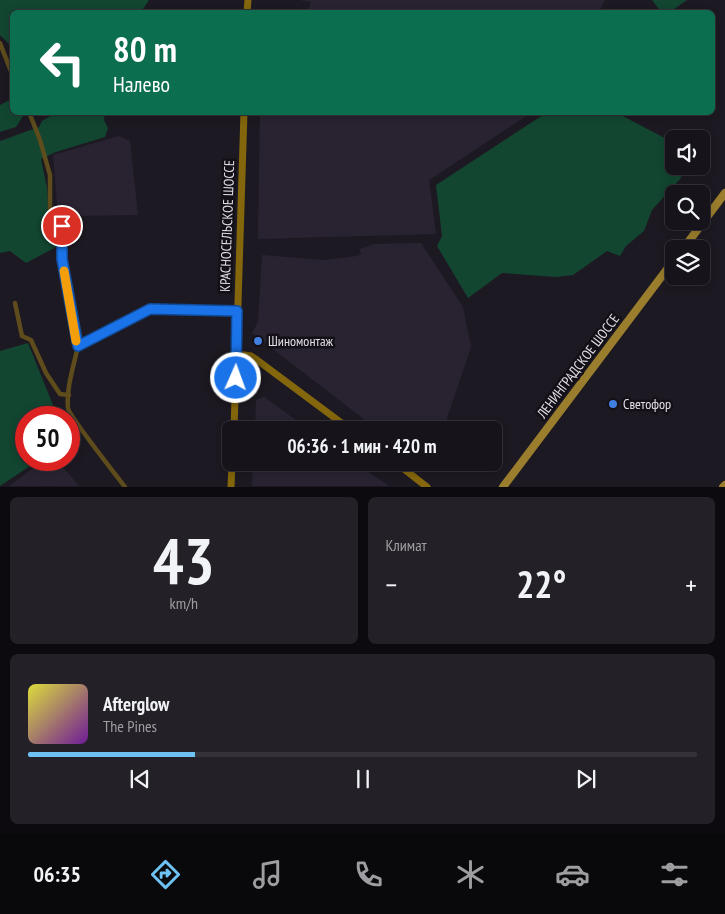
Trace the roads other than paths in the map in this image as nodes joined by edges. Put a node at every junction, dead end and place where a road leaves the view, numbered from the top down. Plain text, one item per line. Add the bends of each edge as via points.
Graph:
1 (0, 43) edge
2 (10, 69) edge
3 (30, 115) edge
4 (244, 115) edge
5 (725, 193) edge
6 (690, 240) edge
7 (665, 272) edge
8 (15, 303) dead end
9 (237, 311) junction
10 (78, 346) junction
11 (237, 354) junction
12 (68, 395) junction
13 (234, 421) edge
14 (339, 421) edge
15 (232, 471) edge
16 (407, 471) edge
17 (125, 486) edge
18 (231, 486) edge
19 (427, 486) edge
20 (503, 486) edge

1 - 2 street
3 - 10 street via 50,175 50,211 62,226 62,259
4 - 9 main road, КРАСНОСЕЛЬСКОЕ ШОССЕ
5 - 6 main road
7 - 20 main road, ЛЕНИНГРАДСКОЕ ШОССЕ
8 - 12 street via 22,336 31,340 60,394
9 - 10 street via 150,309
9 - 11 main road, КРАСНОСЕЛЬСКОЕ ШОССЕ
10 - 12 street
11 - 13 main road, КРАСНОСЕЛЬСКОЕ ШОССЕ
11 - 14 main road via 251,356
12 - 17 street via 71,418
15 - 18 main road
16 - 19 main road

